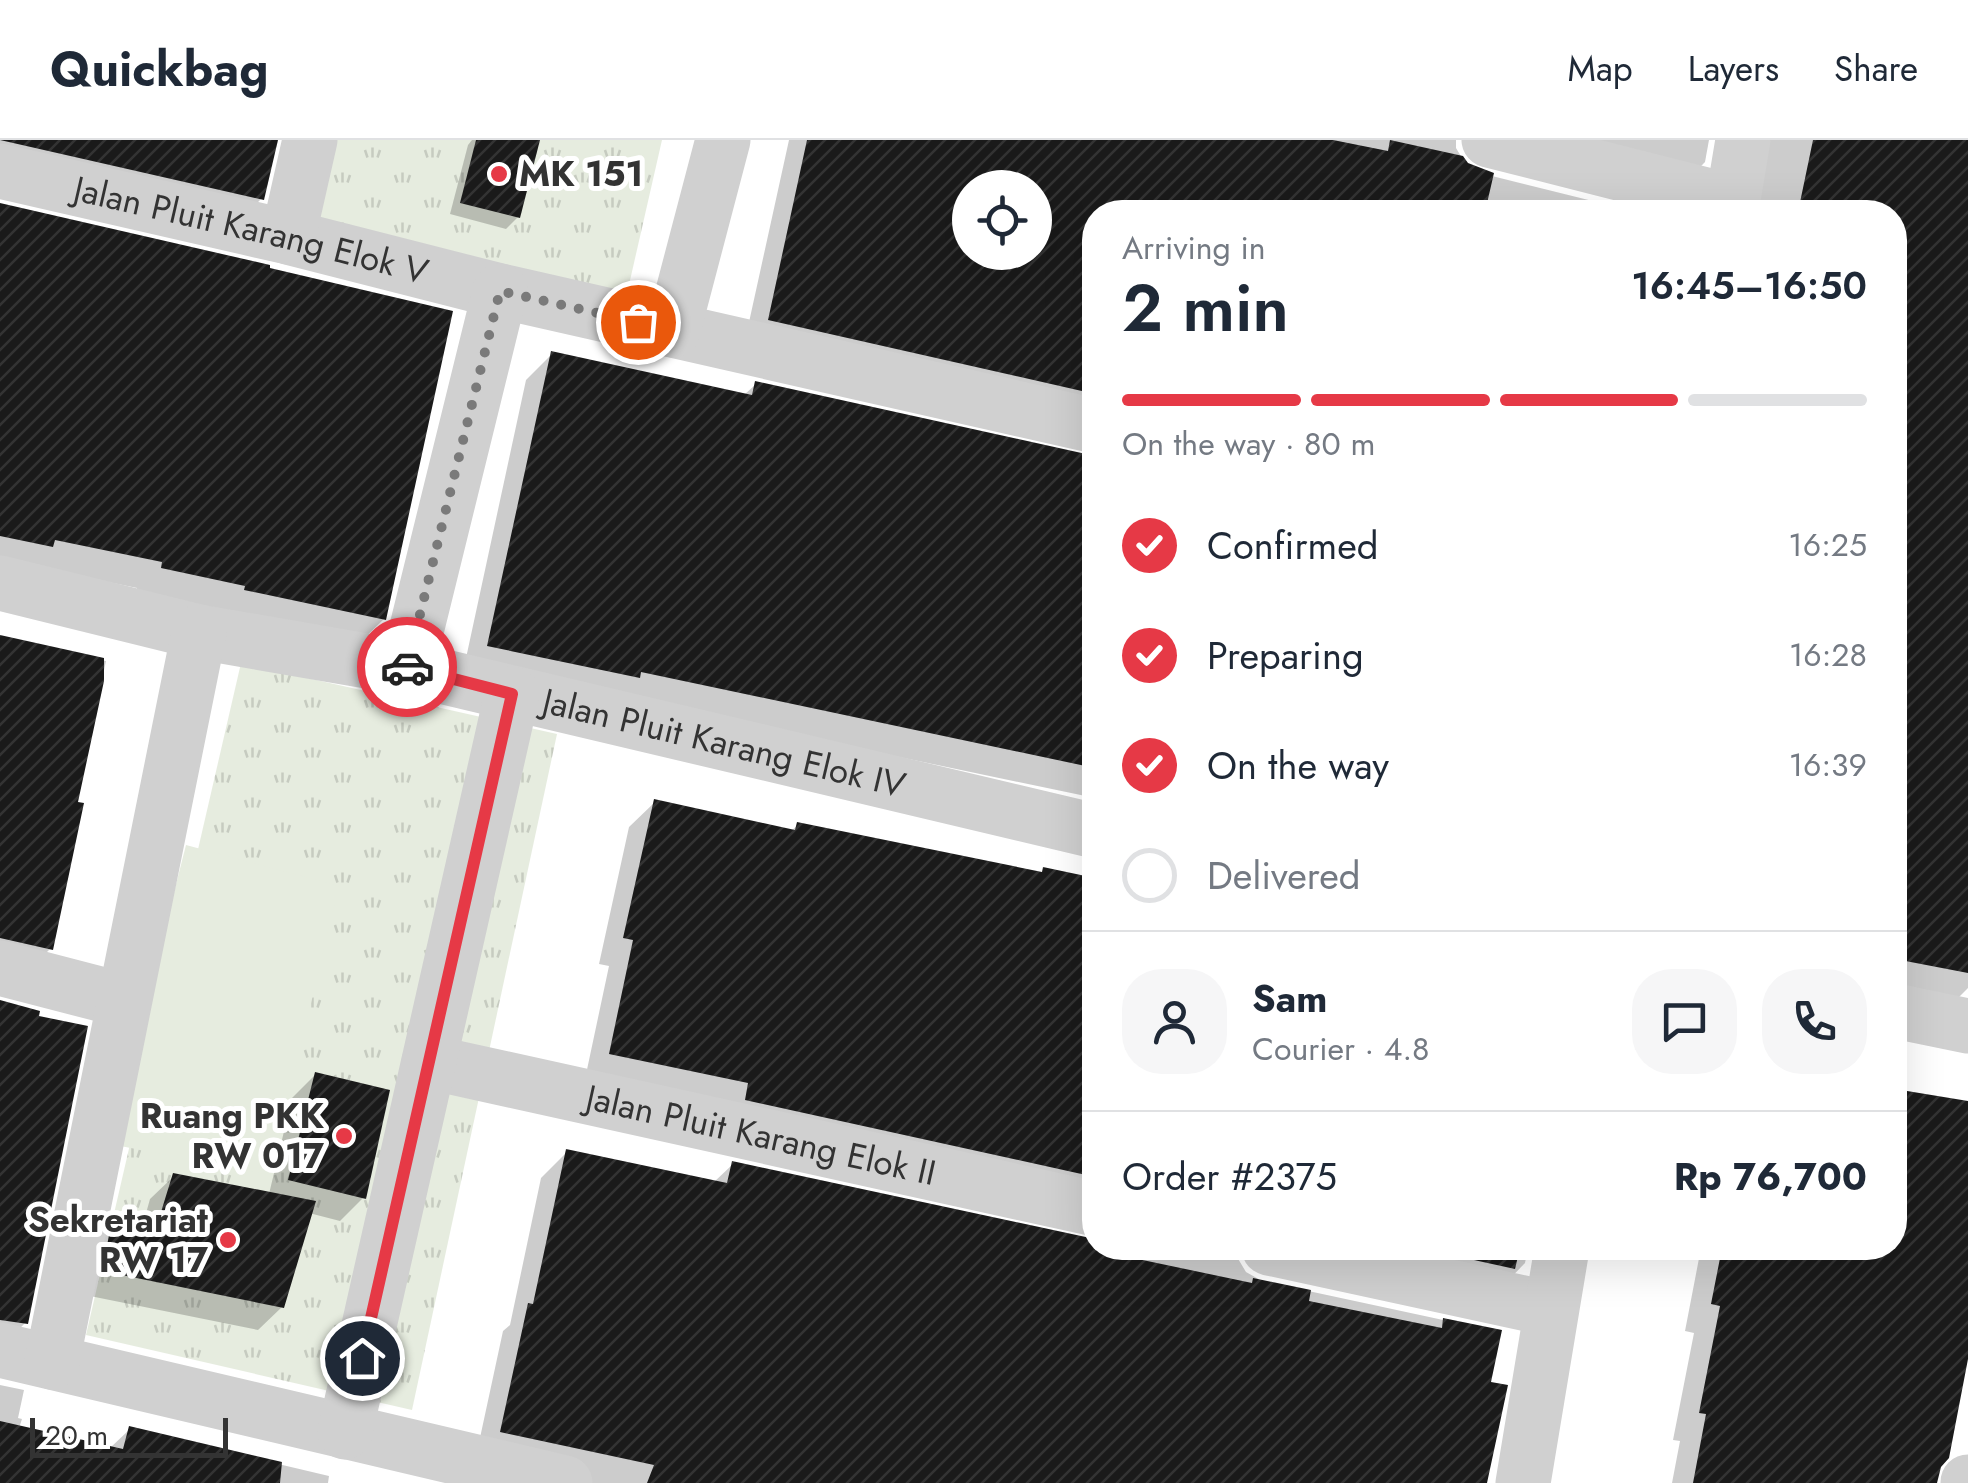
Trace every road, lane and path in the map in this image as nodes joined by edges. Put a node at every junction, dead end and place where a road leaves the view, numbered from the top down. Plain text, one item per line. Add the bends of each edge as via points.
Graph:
1 (310, 140) edge
2 (723, 140) edge
3 (1489, 140) edge
4 (1743, 140) edge
5 (0, 171) edge
6 (1707, 200) edge
7 (1733, 200) edge
8 (288, 237) junction
9 (500, 291) junction
10 (673, 330) junction
11 (1082, 423) edge
12 (0, 583) edge
13 (199, 632) junction
14 (407, 668) junction
15 (512, 694) junction
16 (1082, 828) edge
17 (0, 968) edge
18 (124, 1000) junction
19 (1907, 1013) edge
20 (1968, 1026) edge
21 (429, 1062) junction
22 (1082, 1206) edge
23 (1324, 1260) edge
24 (1560, 1260) edge
25 (1551, 1310) junction
26 (0, 1350) edge
27 (52, 1362) junction
28 (345, 1432) junction
29 (565, 1483) edge
30 (1522, 1483) edge

1 - 8 street
2 - 10 street
3 - 6 street
4 - 7 street
5 - 8 street, Jalan Pluit Karang Elok V
8 - 9 street, Jalan Pluit Karang Elok V
9 - 10 street, Jalan Pluit Karang Elok V
9 - 14 street
10 - 11 street, Jalan Pluit Karang Elok V
12 - 13 street, Jalan Pluit Karang Elok IV
13 - 14 street, Jalan Pluit Karang Elok IV
13 - 18 street
14 - 15 street, Jalan Pluit Karang Elok IV
15 - 16 street, Jalan Pluit Karang Elok IV
15 - 21 street
17 - 18 street
18 - 27 street
19 - 20 street
21 - 22 street, Jalan Pluit Karang Elok II
21 - 28 street
23 - 25 street
24 - 25 street
25 - 30 street
26 - 27 street
27 - 28 street
28 - 29 street

